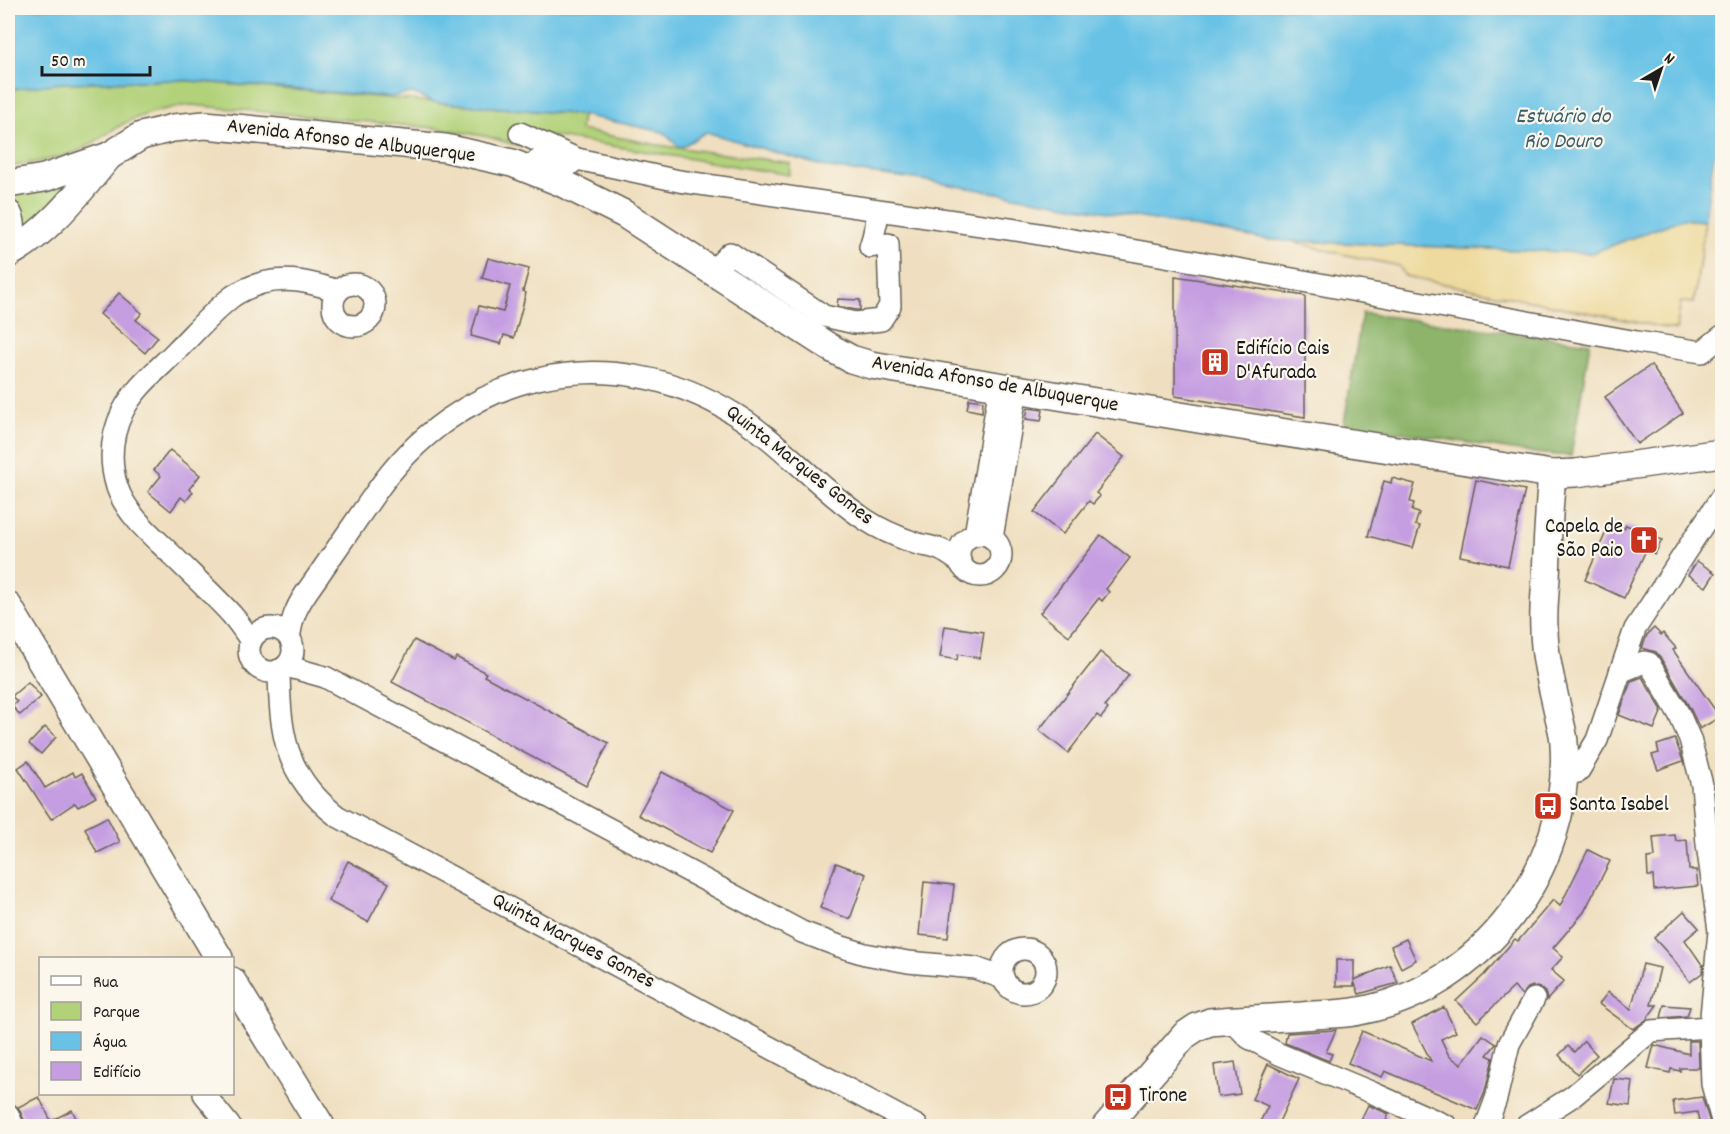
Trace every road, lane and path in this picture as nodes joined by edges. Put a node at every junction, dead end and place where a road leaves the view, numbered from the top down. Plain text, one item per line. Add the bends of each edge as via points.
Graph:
1 (520, 133) dead end
2 (500, 150) dead end
3 (109, 156) junction
4 (577, 159) junction
5 (8, 184) edge
6 (879, 211) junction
7 (8, 214) edge
8 (8, 247) edge
9 (8, 254) edge
10 (713, 271) junction
11 (338, 291) dead end
12 (1722, 336) edge
13 (1008, 387) junction
14 (1722, 453) edge
15 (1552, 474) junction
16 (1722, 496) edge
17 (8, 606) edge
18 (274, 649) junction
19 (1620, 672) junction
20 (1563, 776) junction
21 (218, 957) edge
22 (1004, 969) dead end
23 (234, 984) edge
24 (1534, 999) dead end
25 (1233, 1022) junction
26 (1710, 1027) junction
27 (205, 1095) edge
28 (8, 1114) edge
29 (1722, 1121) edge
30 (13, 1126) edge
31 (230, 1126) edge
32 (321, 1126) edge
33 (917, 1126) edge
34 (1106, 1126) edge
35 (1447, 1126) edge
36 (1486, 1126) edge
37 (1526, 1126) edge

1 - 4 street
2 - 4 street via 564,169
3 - 5 main road via 44,178
3 - 9 main road via 66,208
3 - 10 main road, Avenida Afonso de Albuquerque via 141,136 205,125 445,148 512,163 560,182 624,214
4 - 6 street via 679,181
6 - 10 street via 870,247 888,244 890,306 881,320 855,323 824,316 730,253
6 - 12 street via 1172,256 1648,344 1702,352
7 - 8 main road via 12,230
10 - 13 main road, Avenida Afonso de Albuquerque via 850,359
11 - 18 street via 302,280 282,279 234,295 134,395 115,433 113,467 126,505 140,524 232,615
13 - 15 main road, Avenida Afonso de Albuquerque
13 - 18 street, Quinta Marques Gomes via 973,544 939,549 885,531 867,520 758,430 712,401 676,386 643,377 602,373 522,382 447,418 404,456
14 - 15 main road, Avenida Afonso de Albuquerque
15 - 20 main road via 1544,628 1564,743
16 - 19 street via 1635,629
17 - 21 main road
18 - 22 street via 802,932 873,956 923,964
18 - 33 street, Quinta Marques Gomes via 286,744 300,778 338,816
19 - 20 street via 1597,740 1578,772
19 - 26 street via 1649,663 1690,739 1702,785 1719,931
20 - 25 main road via 1557,820 1535,879 1494,937 1443,979 1411,995 1360,1011
23 - 32 main road
24 - 36 street via 1509,1044
25 - 34 main road via 1210,1022 1185,1035
25 - 35 street via 1249,1038 1279,1054
26 - 29 street via 1712,1084
26 - 37 street via 1651,1031 1573,1096
27 - 31 street
28 - 30 street

